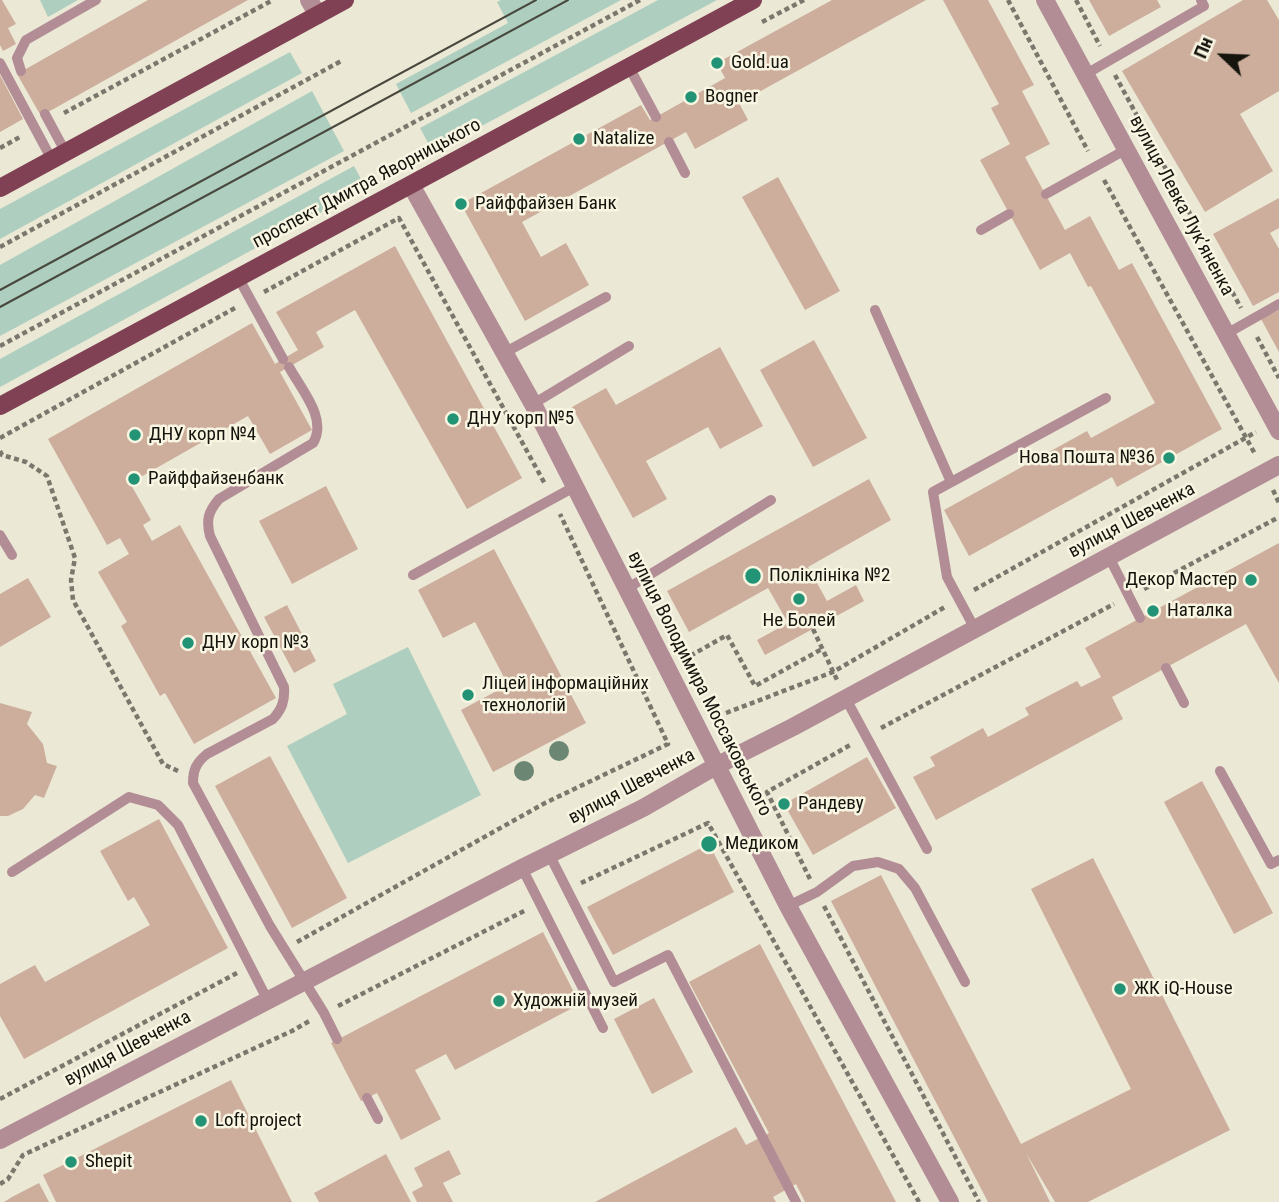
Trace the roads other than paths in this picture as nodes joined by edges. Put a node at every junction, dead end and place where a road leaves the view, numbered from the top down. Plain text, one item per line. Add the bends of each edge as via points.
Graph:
1 (96, 0) edge
2 (345, 0) edge
3 (753, 0) edge
4 (1045, 0) edge
5 (1200, 0) edge
6 (314, 8) edge
7 (0, 63) edge
8 (629, 67) junction
9 (22, 71) dead end
10 (1086, 74) junction
11 (656, 117) dead end
12 (47, 118) road end
13 (669, 142) dead end
14 (1127, 149) junction
15 (58, 156) junction
16 (685, 173) dead end
17 (411, 185) junction
18 (0, 188) edge
19 (1045, 194) dead end
20 (1009, 214) dead end
21 (981, 230) dead end
22 (238, 277) junction
23 (606, 297) dead end
24 (1279, 303) edge
25 (875, 310) dead end
26 (1226, 334) junction
27 (629, 346) dead end
28 (504, 353) junction
29 (1106, 398) dead end
30 (533, 404) junction
31 (0, 406) edge
32 (1276, 426) edge
33 (1279, 465) edge
34 (951, 482) junction
35 (576, 486) junction
36 (771, 500) dead end
37 (0, 535) edge
38 (12, 555) dead end
39 (1109, 557) junction
40 (413, 575) dead end
41 (628, 588) junction
42 (1140, 618) dead end
43 (975, 629) junction
44 (1166, 668) dead end
45 (846, 699) junction
46 (1184, 703) dead end
47 (716, 766) junction
48 (1220, 771) dead end
49 (927, 849) dead end
50 (549, 854) junction
51 (1279, 860) edge
52 (522, 868) junction
53 (12, 872) dead end
54 (788, 906) junction
55 (303, 982) junction
56 (965, 982) dead end
57 (267, 999) junction
58 (603, 1028) dead end
59 (337, 1040) dead end
60 (367, 1098) dead end
61 (378, 1119) dead end
62 (0, 1140) edge
63 (796, 1202) edge
64 (950, 1202) edge

1 - 9 lane via 26,40 17,58
2 - 6 main road
3 - 8 main road, проспект Дмитра Яворницького
4 - 10 street, вулиця Левка Лукʼяненка
5 - 10 lane via 1204,6
6 - 15 main road
7 - 15 lane via 35,129
8 - 11 lane
8 - 17 main road, проспект Дмитра Яворницького
10 - 14 street, вулиця Левка Лукʼяненка
12 - 15 lane
13 - 16 lane
14 - 19 lane
14 - 26 street, вулиця Левка Лукʼяненка
15 - 18 main road
17 - 22 main road, проспект Дмитра Яворницького
17 - 28 street, вулиця Володимира Моссаковського
20 - 21 lane
22 - 31 main road, проспект Дмитра Яворницького
22 - 55 lane via 319,426 313,443 219,499 211,509 209,536 284,687 285,699 273,719 198,762 193,783
23 - 28 lane
24 - 26 lane
25 - 34 lane
26 - 32 street, вулиця Левка Лукʼяненка
27 - 30 lane
28 - 30 street, вулиця Володимира Моссаковського
29 - 34 lane
30 - 35 street, вулиця Володимира Моссаковського
33 - 39 street, вулиця Шевченка
34 - 43 lane via 933,492 947,577
35 - 40 lane
35 - 41 street, вулиця Володимира Моссаковського
36 - 41 lane
37 - 38 lane
39 - 42 lane
39 - 43 street, вулиця Шевченка
41 - 47 street, вулиця Володимира Моссаковського
43 - 45 street, вулиця Шевченка
44 - 46 lane
45 - 47 street, вулиця Шевченка
45 - 49 lane
47 - 50 street, вулиця Шевченка
47 - 54 street, вулиця Володимира Моссаковського
48 - 51 lane via 1271,864
50 - 52 street, вулиця Шевченка
50 - 63 lane via 614,982 668,955
52 - 55 street, вулиця Шевченка
52 - 58 lane
53 - 57 lane via 129,797 158,805 178,825
54 - 56 lane via 853,866 878,863 899,869 915,888
54 - 64 street, вулиця Володимира Моссаковського
55 - 57 street, вулиця Шевченка
55 - 59 lane
57 - 62 street, вулиця Шевченка
60 - 61 lane

